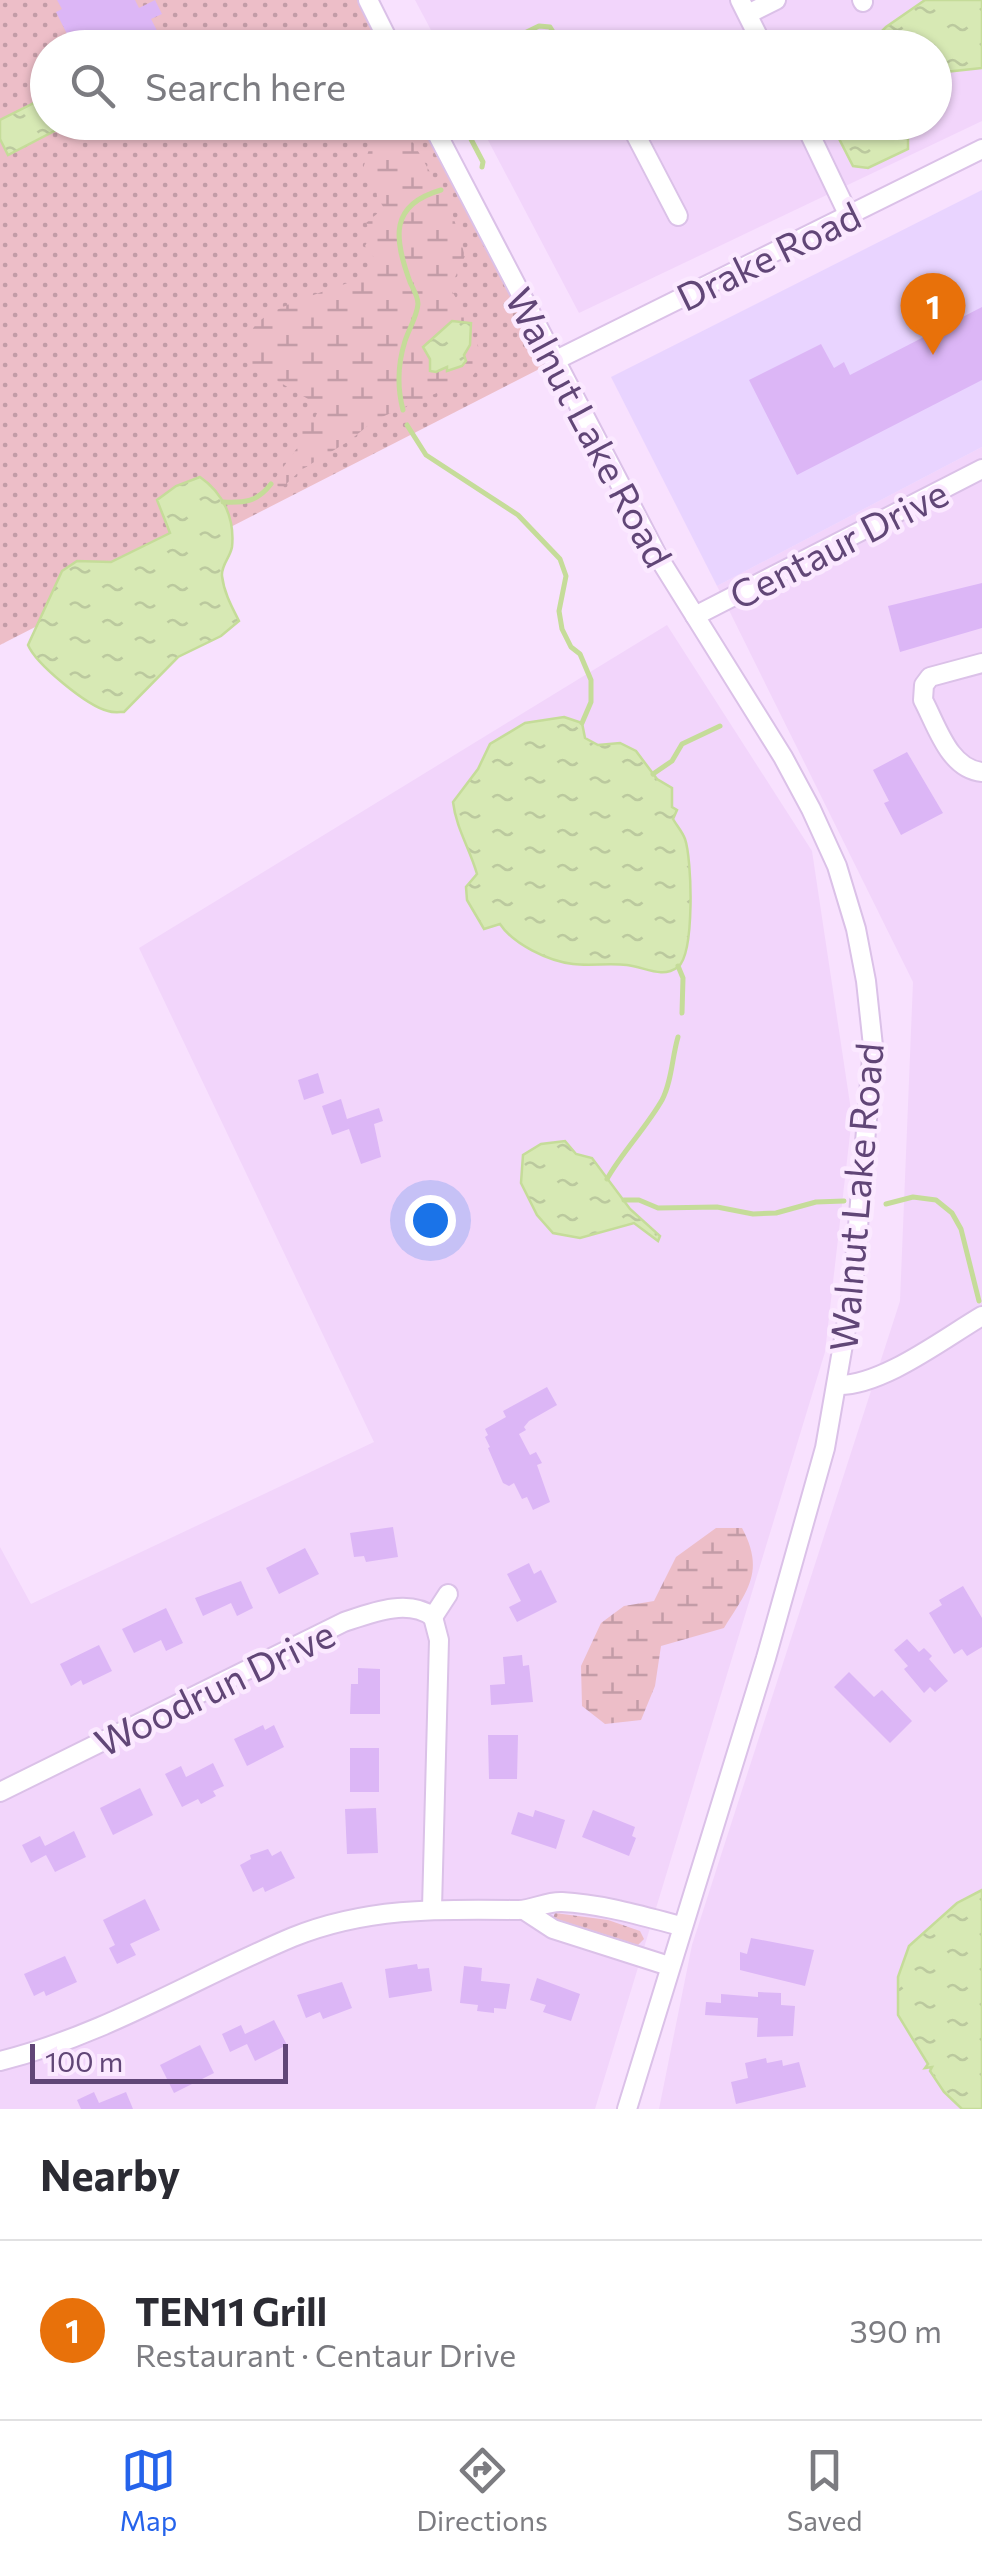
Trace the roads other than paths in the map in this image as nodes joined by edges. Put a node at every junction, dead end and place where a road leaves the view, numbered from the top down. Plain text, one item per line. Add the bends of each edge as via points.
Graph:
1 (368, 0) edge
2 (776, 0) edge
3 (744, 7) edge
4 (383, 30) edge
5 (440, 140) edge
6 (638, 140) edge
7 (813, 140) edge
8 (982, 150) edge
9 (678, 216) dead end
10 (849, 216) junction
11 (554, 361) junction
12 (982, 469) edge
13 (695, 616) junction
14 (982, 663) edge
15 (982, 772) edge
16 (982, 1316) edge
17 (838, 1385) junction
18 (448, 1594) dead end
19 (433, 1618) junction
20 (0, 1792) edge
21 (432, 1908) junction
22 (524, 1910) junction
23 (681, 1926) junction
24 (670, 1966) junction
25 (0, 2061) edge
26 (627, 2109) edge

1 - 4 street
2 - 3 street
5 - 11 street, Walnut Lake Road
6 - 9 street
7 - 10 street
8 - 10 street, Drake Road
10 - 11 street, Drake Road
11 - 13 street, Walnut Lake Road
12 - 13 street, Centaur Drive
13 - 17 street, Walnut Lake Road via 811,809 837,866 864,971 870,1099
14 - 15 street via 930,677 923,700 955,760
16 - 17 street via 858,1385
17 - 23 street, Walnut Lake Road via 785,1592
18 - 19 street
19 - 20 street, Woodrun Drive via 414,1608 344,1622
19 - 21 street via 439,1640
21 - 22 street
21 - 25 street via 351,1919 296,1936 90,2033
22 - 23 street via 557,1901 599,1905
22 - 24 street via 554,1929
23 - 24 street, Walnut Lake Road
24 - 26 street, Walnut Lake Road

